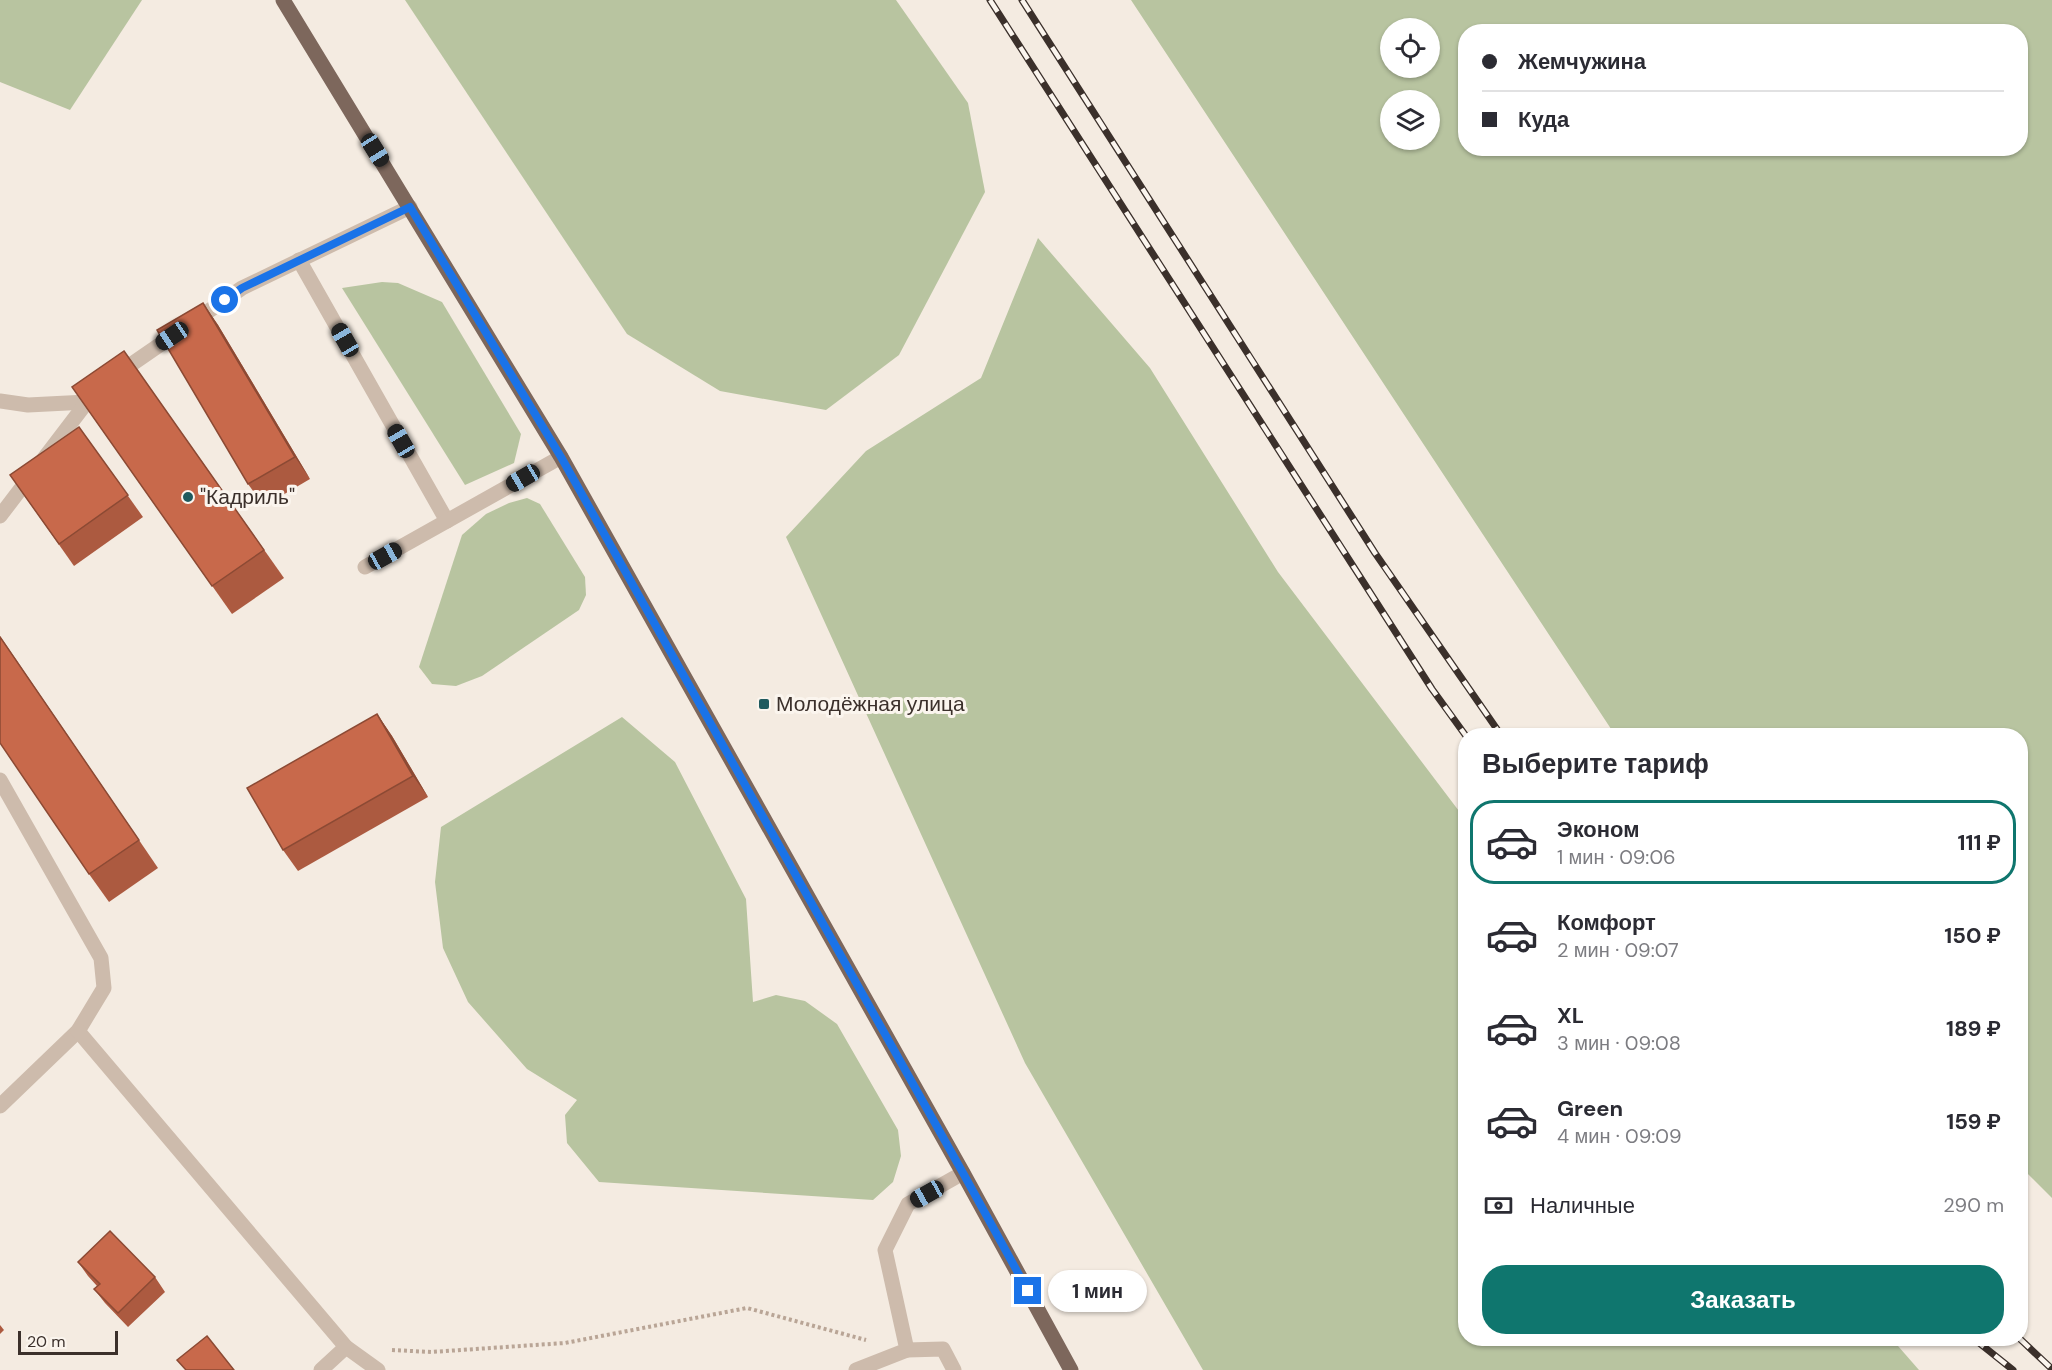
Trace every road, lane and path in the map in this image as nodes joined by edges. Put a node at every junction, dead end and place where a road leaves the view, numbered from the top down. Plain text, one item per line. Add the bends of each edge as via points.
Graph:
1 (283, 0) edge
2 (410, 207) junction
3 (299, 260) junction
4 (0, 401) edge
5 (87, 402) junction
6 (561, 457) junction
7 (0, 516) edge
8 (447, 521) junction
9 (365, 567) dead end
10 (0, 780) edge
11 (78, 1030) junction
12 (0, 1106) edge
13 (963, 1173) junction
14 (346, 1347) junction
15 (389, 1350) dead end
16 (907, 1350) junction
17 (321, 1370) edge
18 (378, 1370) edge
19 (855, 1370) edge
20 (954, 1370) edge
21 (1071, 1370) edge

1 - 2 main road
2 - 3 street
2 - 6 main road
3 - 5 street via 242,288 120,372
3 - 8 street
4 - 5 street via 28,405
5 - 7 street
6 - 8 street
6 - 13 main road
8 - 9 street
10 - 11 street via 101,958 104,988
11 - 12 street
11 - 14 street
13 - 16 street via 908,1204 885,1250
13 - 21 main road
14 - 17 street
14 - 18 street
15 - 16 path via 431,1352 565,1343 747,1308
16 - 19 street
16 - 20 street via 943,1349

